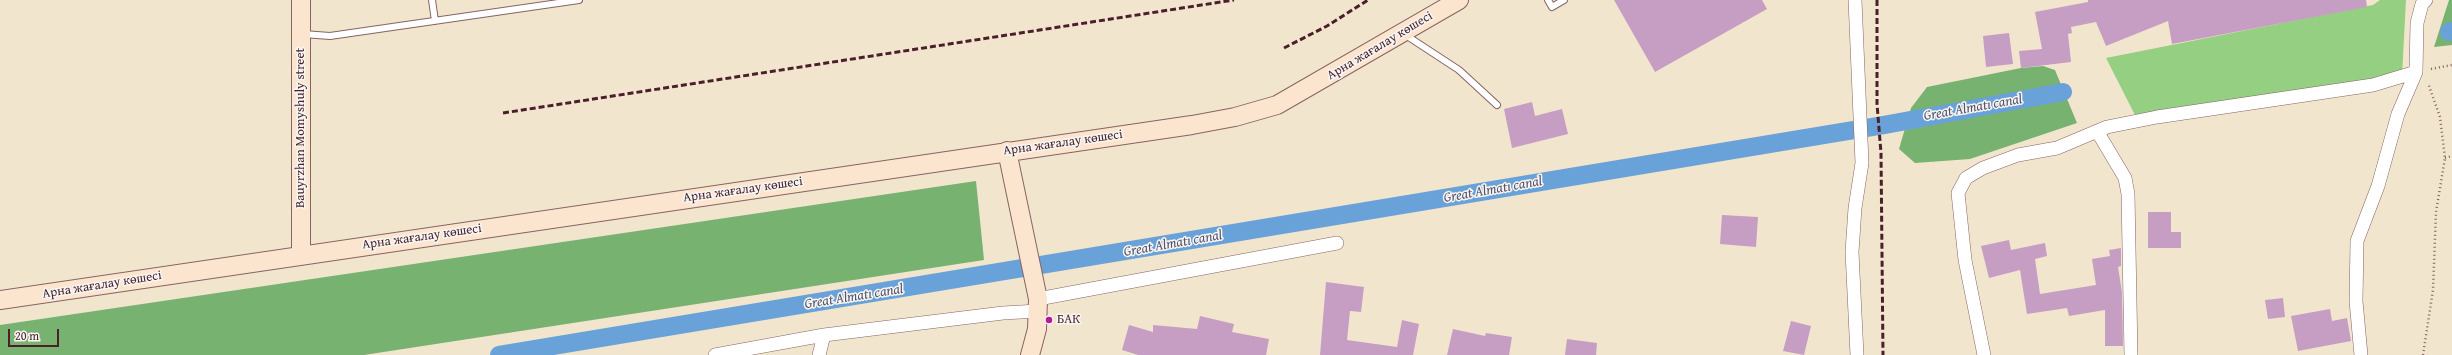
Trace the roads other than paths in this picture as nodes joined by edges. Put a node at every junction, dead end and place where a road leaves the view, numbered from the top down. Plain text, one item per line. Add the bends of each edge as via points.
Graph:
1 (301, 0) edge
2 (432, 0) edge
3 (579, 0) edge
4 (1458, 0) edge
5 (1548, 0) edge
6 (1564, 0) edge
7 (1855, 0) edge
8 (2426, 0) edge
9 (434, 21) junction
10 (1401, 32) junction
11 (301, 34) junction
12 (2416, 72) junction
13 (1497, 105) dead end
14 (2097, 131) junction
15 (1007, 151) junction
16 (1337, 243) dead end
17 (301, 255) junction
18 (0, 300) edge
19 (1038, 305) junction
20 (824, 335) junction
21 (715, 355) edge
22 (819, 355) edge
23 (1030, 355) edge
24 (1857, 355) edge
25 (1984, 355) edge
26 (2131, 355) edge
27 (2361, 355) edge

1 - 11 street, Bauyrzhan Momyshuly street
2 - 9 lane
3 - 9 lane
4 - 10 street, Арна жағалау көшесі
5 - 6 lane via 1552,7
7 - 24 street via 1862,163 1852,252
8 - 12 street via 2422,4 2417,23
9 - 11 lane via 330,36
10 - 13 lane via 1459,70
10 - 15 street, Арна жағалау көшесі via 1277,105 1192,125
11 - 17 street, Bauyrzhan Momyshuly street
12 - 14 street via 2373,85 2157,117
12 - 27 street via 2398,114 2378,186 2358,241 2356,301
14 - 25 street via 2057,148 2018,155 1983,168 1966,178 1958,193 1965,260
14 - 26 street via 2125,178 2128,194
15 - 17 street, Арна жағалау көшесі
15 - 19 street
16 - 19 street
17 - 18 street, Арна жағалау көшесі
19 - 20 street via 1003,313
19 - 23 street via 1037,329
20 - 21 street
20 - 22 street

